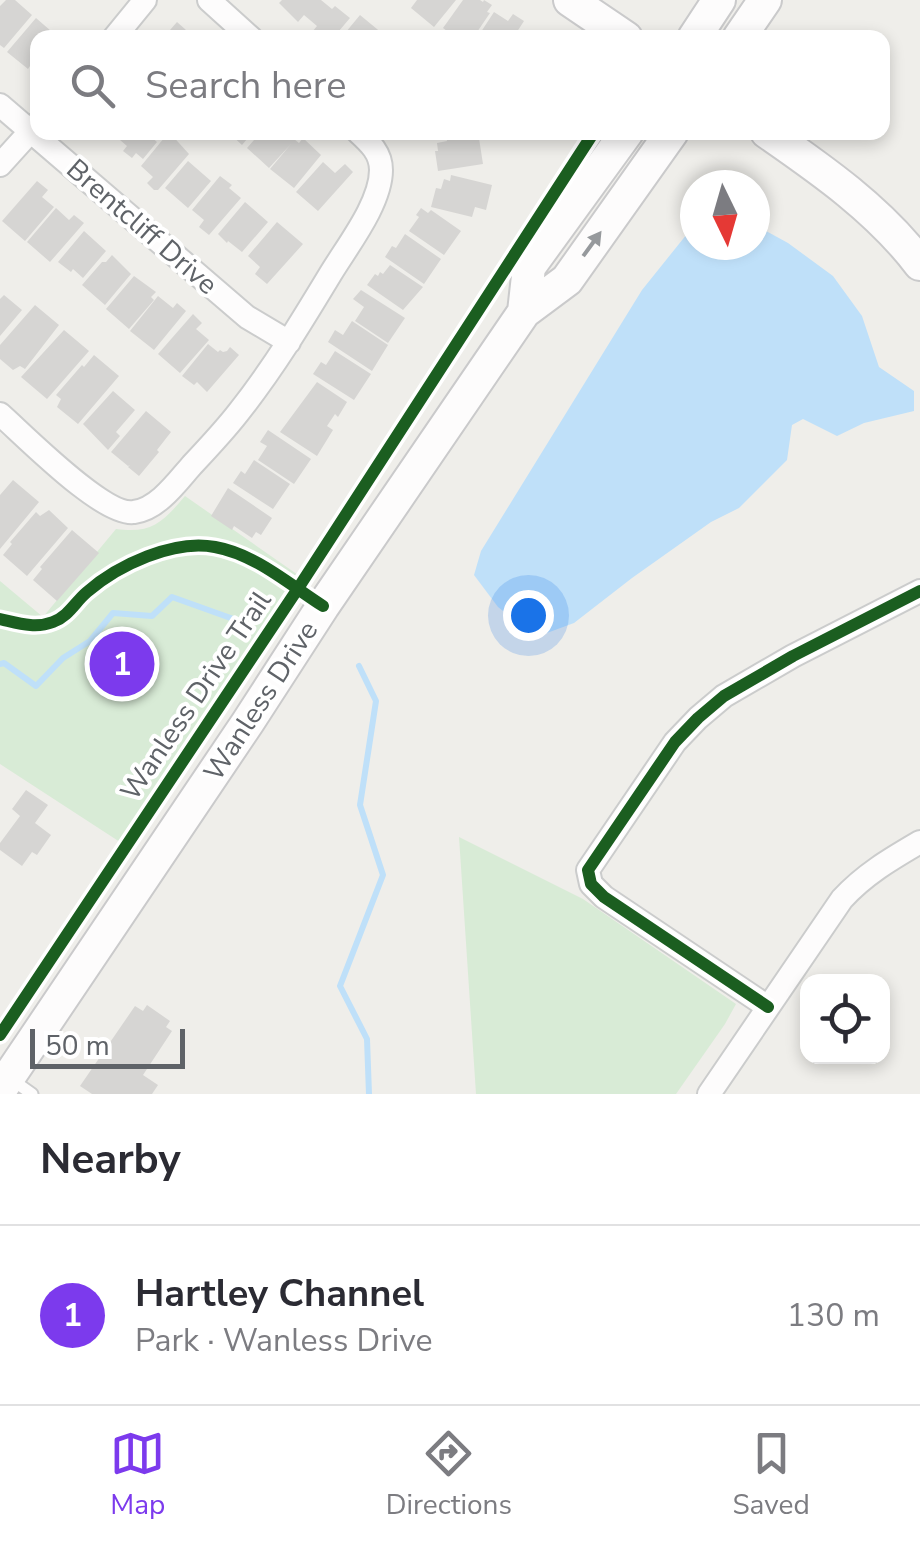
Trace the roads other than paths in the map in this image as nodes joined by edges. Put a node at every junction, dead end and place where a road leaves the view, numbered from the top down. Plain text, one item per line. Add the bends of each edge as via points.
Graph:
1 (145, 0) edge
2 (209, 0) edge
3 (570, 0) edge
4 (720, 0) edge
5 (765, 0) edge
6 (121, 30) edge
7 (242, 30) edge
8 (614, 30) edge
9 (699, 30) edge
10 (744, 30) edge
11 (0, 105) edge
12 (30, 124) edge
13 (30, 131) edge
14 (49, 140) edge
15 (367, 140) edge
16 (621, 140) edge
17 (666, 140) edge
18 (778, 140) edge
19 (0, 165) edge
20 (920, 264) edge
21 (524, 312) junction
22 (289, 342) junction
23 (0, 414) edge
24 (920, 591) edge
25 (920, 842) edge
26 (768, 1007) junction
27 (14, 1087) edge
28 (709, 1094) edge

1 - 6 street
2 - 7 street
3 - 8 main road
4 - 9 main road
5 - 10 main road
11 - 12 street, Brentcliff Drive
13 - 19 street
14 - 22 street, Brentcliff Drive via 247,317
15 - 22 street via 382,166 379,186
16 - 21 main road, Wanless Drive via 529,268
21 -> 17 main road, Wanless Drive via 567,280
18 - 20 main road via 873,212
21 - 27 main road, Wanless Drive via 324,606
22 - 23 street via 238,414 173,486 153,505 133,512 98,500
24 - 26 street via 724,696 675,742 588,870 604,897
25 - 26 street via 842,899
26 - 28 street

